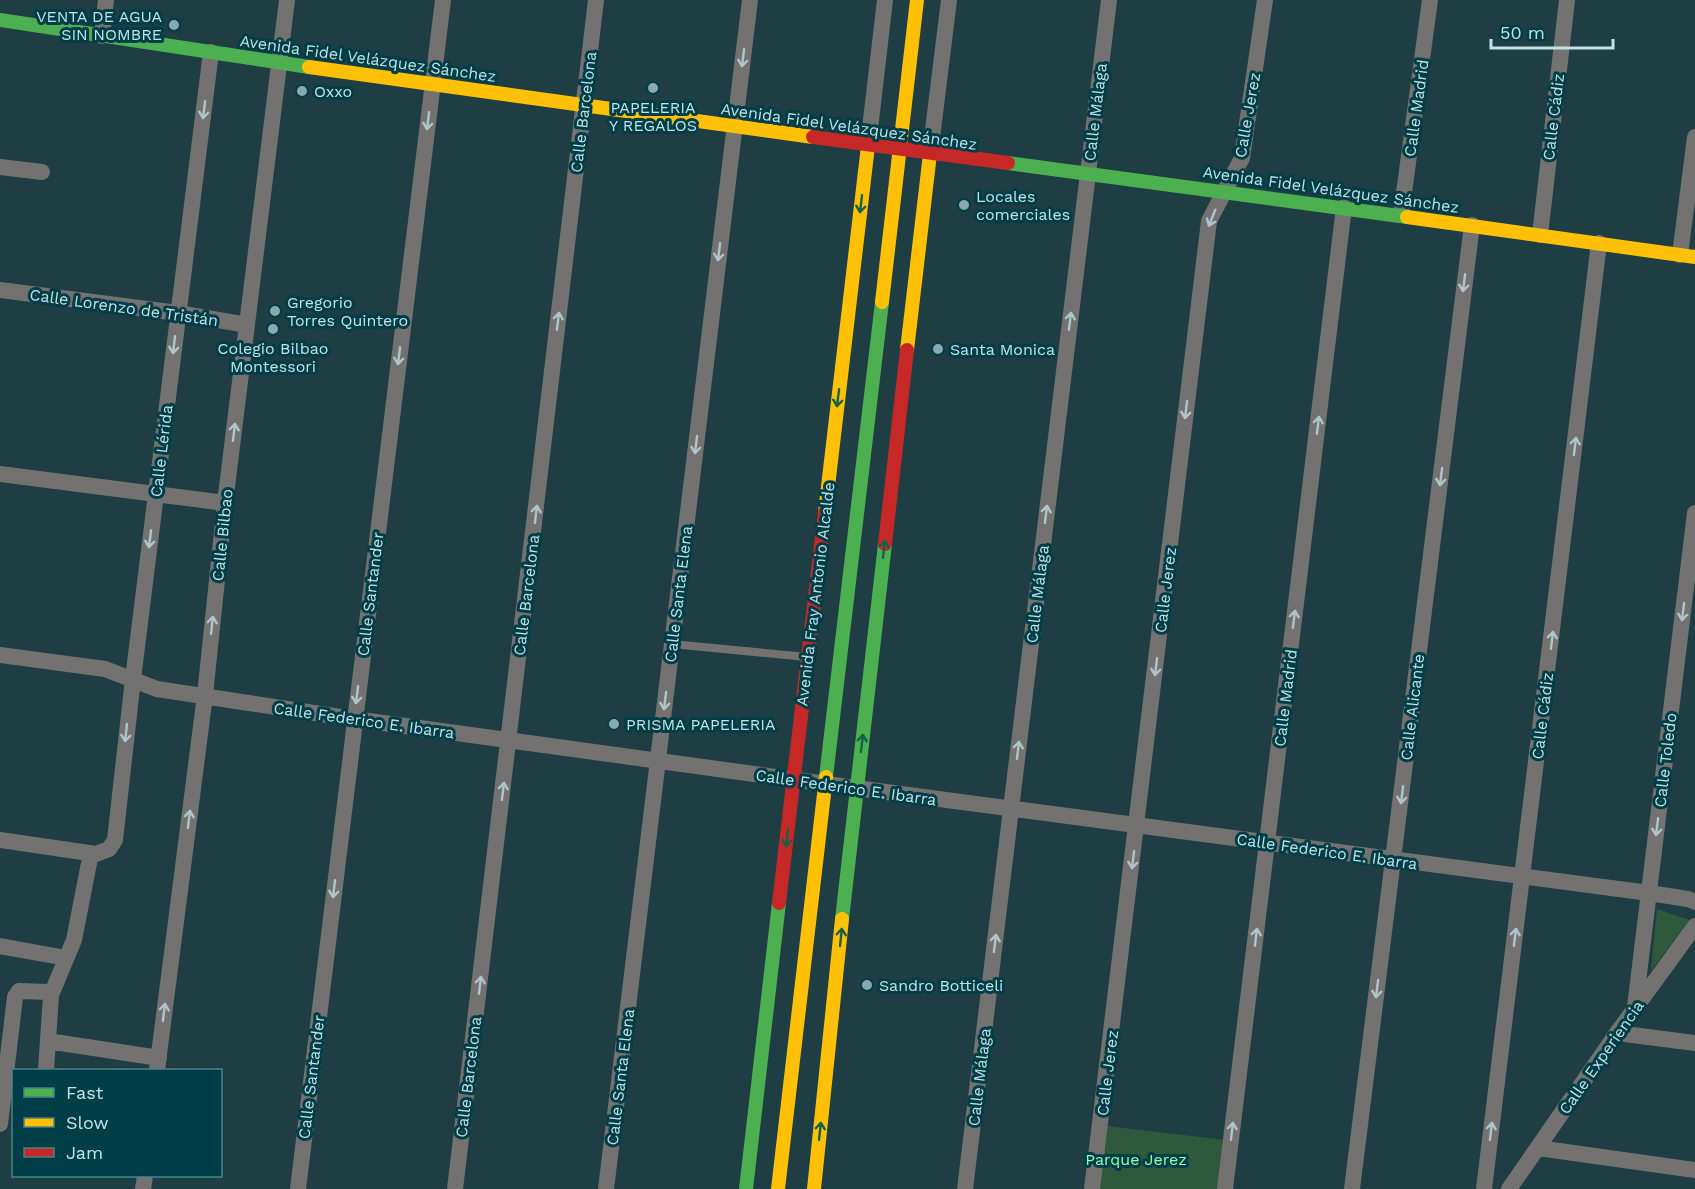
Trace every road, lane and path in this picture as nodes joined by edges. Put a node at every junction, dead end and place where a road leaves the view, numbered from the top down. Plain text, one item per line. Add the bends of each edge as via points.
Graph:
1 (106, 0) edge
2 (287, 0) edge
3 (443, 0) edge
4 (596, 0) edge
5 (750, 0) edge
6 (885, 0) edge
7 (917, 0) edge
8 (949, 0) edge
9 (1108, 0) edge
10 (1265, 0) edge
11 (1430, 0) edge
12 (1567, 0) edge
13 (0, 20) edge
14 (102, 36) junction
15 (211, 52) junction
16 (280, 63) junction
17 (433, 85) junction
18 (583, 106) junction
19 (734, 128) junction
20 (1695, 137) edge
21 (868, 146) junction
22 (899, 150) junction
23 (930, 154) junction
24 (0, 167) edge
25 (42, 172) dead end
26 (1088, 173) junction
27 (1225, 191) junction
28 (1344, 207) junction
29 (1401, 215) junction
30 (1472, 225) junction
31 (1540, 235) junction
32 (1599, 243) junction
33 (1688, 256) edge
34 (0, 290) edge
35 (178, 313) junction
36 (247, 325) junction
37 (0, 474) edge
38 (156, 494) junction
39 (225, 503) junction
40 (1695, 513) edge
41 (682, 645) dead end
42 (0, 656) edge
43 (807, 657) junction
44 (132, 679) junction
45 (205, 695) junction
46 (354, 719) junction
47 (509, 741) junction
48 (658, 761) junction
49 (794, 780) junction
50 (825, 784) junction
51 (856, 788) junction
52 (1011, 809) junction
53 (1137, 826) junction
54 (0, 840) edge
55 (1267, 843) junction
56 (91, 853) junction
57 (1394, 860) junction
58 (1522, 876) junction
59 (1649, 893) junction
60 (1695, 902) edge
61 (1695, 926) edge
62 (0, 946) edge
63 (66, 958) junction
64 (51, 995) junction
65 (1635, 1007) junction
66 (1617, 1033) junction
67 (48, 1041) junction
68 (1695, 1043) edge
69 (158, 1064) edge
70 (46, 1069) edge
71 (9, 1093) edge
72 (0, 1124) edge
73 (1538, 1148) junction
74 (1695, 1170) edge
75 (298, 1189) edge
76 (455, 1189) edge
77 (606, 1189) edge
78 (746, 1189) edge
79 (778, 1189) edge
80 (814, 1189) edge
81 (965, 1189) edge
82 (1092, 1189) edge
83 (1225, 1189) edge
84 (1352, 1189) edge
85 (1484, 1189) edge
86 (1509, 1189) edge

1 - 14 street
2 - 16 street, Calle Bilbao
3 - 17 street, Calle Santander
4 - 18 street, Calle Barcelona
5 -> 19 street, Calle Santa Elena
6 - 21 street, Avenida Fray Antonio Alcalde
7 - 22 street, Avenida Fray Antonio Alcalde
8 - 23 street
9 - 26 street, Calle Málaga
10 - 27 street, Calle Jerez via 1242,158
11 - 29 street, Calle Madrid
12 - 31 street, Calle Cádiz
13 - 14 street, Avenida Fidel Velázquez Sánchez
14 - 15 street, Avenida Fidel Velázquez Sánchez
15 - 16 street, Avenida Fidel Velázquez Sánchez
15 -> 35 street, Calle Lérida
16 - 17 street, Avenida Fidel Velázquez Sánchez
16 - 36 street, Calle Bilbao
17 - 18 street, Avenida Fidel Velázquez Sánchez
17 -> 46 street, Calle Santander
18 - 19 street, Avenida Fidel Velázquez Sánchez
47 -> 18 street, Calle Barcelona
19 - 21 street, Avenida Fidel Velázquez Sánchez
19 -> 48 street, Calle Santa Elena
20 - 33 street
21 - 22 street, Avenida Fidel Velázquez Sánchez
21 -> 43 street, Avenida Fray Antonio Alcalde
22 - 23 street, Avenida Fidel Velázquez Sánchez
22 - 50 street, Avenida Fray Antonio Alcalde
23 - 26 street, Avenida Fidel Velázquez Sánchez
51 -> 23 street
24 - 25 street
26 - 27 street, Avenida Fidel Velázquez Sánchez
52 -> 26 street, Calle Málaga
27 - 28 street, Avenida Fidel Velázquez Sánchez
27 -> 53 street, Calle Jerez via 1209,221
28 - 29 street, Avenida Fidel Velázquez Sánchez
55 -> 28 street, Calle Madrid
29 - 30 street, Avenida Fidel Velázquez Sánchez
30 - 31 street, Avenida Fidel Velázquez Sánchez
30 -> 57 street, Calle Alicante
31 - 32 street, Avenida Fidel Velázquez Sánchez
32 - 33 street, Avenida Fidel Velázquez Sánchez
58 -> 32 street, Calle Cádiz
34 - 35 street, Calle Lorenzo de Tristán
35 - 36 street, Calle Lorenzo de Tristán
35 -> 38 street, Calle Lérida
39 -> 36 street, Calle Bilbao
37 - 38 street
38 - 39 street
38 -> 44 street, Calle Lérida
45 -> 39 street, Calle Bilbao
40 -> 59 street, Calle Toledo
41 - 43 lane
42 - 44 street, Calle Federico E. Ibarra via 105,669
43 - 49 street, Avenida Fray Antonio Alcalde
44 - 45 street, Calle Federico E. Ibarra via 157,689
44 -> 56 street, Calle Lérida via 114,840 110,849
45 - 46 street, Calle Federico E. Ibarra
69 -> 45 street, Calle Bilbao
46 - 47 street, Calle Federico E. Ibarra
46 -> 75 street, Calle Santander
47 - 48 street, Calle Federico E. Ibarra
76 -> 47 street, Calle Barcelona
48 - 49 street, Calle Federico E. Ibarra
48 - 77 street, Calle Santa Elena
49 - 50 street, Calle Federico E. Ibarra
49 -> 78 street, Avenida Fray Antonio Alcalde
50 - 51 street, Calle Federico E. Ibarra
50 - 79 street, Avenida Fray Antonio Alcalde
51 - 52 street, Calle Federico E. Ibarra
80 -> 51 street
52 - 53 street, Calle Federico E. Ibarra
81 -> 52 street, Calle Málaga
53 - 55 street, Calle Federico E. Ibarra
53 -> 82 street, Calle Jerez
54 - 56 street
55 - 57 street, Calle Federico E. Ibarra
83 -> 55 street, Calle Madrid
56 - 63 street via 74,940
57 - 58 street, Calle Federico E. Ibarra
57 -> 84 street, Calle Alicante
58 - 59 street, Calle Federico E. Ibarra
85 -> 58 street, Calle Cádiz
59 - 60 street, Calle Federico E. Ibarra
59 - 65 street, Calle Toledo
61 - 65 street, Calle Experiencia
62 - 63 street
63 - 64 street
64 - 67 street
64 - 71 street via 25,990 15,997
65 - 66 street, Calle Experiencia
66 - 68 street
66 - 73 street, Calle Experiencia
67 - 69 street
67 - 70 street
71 - 72 street
73 - 74 street
73 - 86 street, Calle Experiencia

